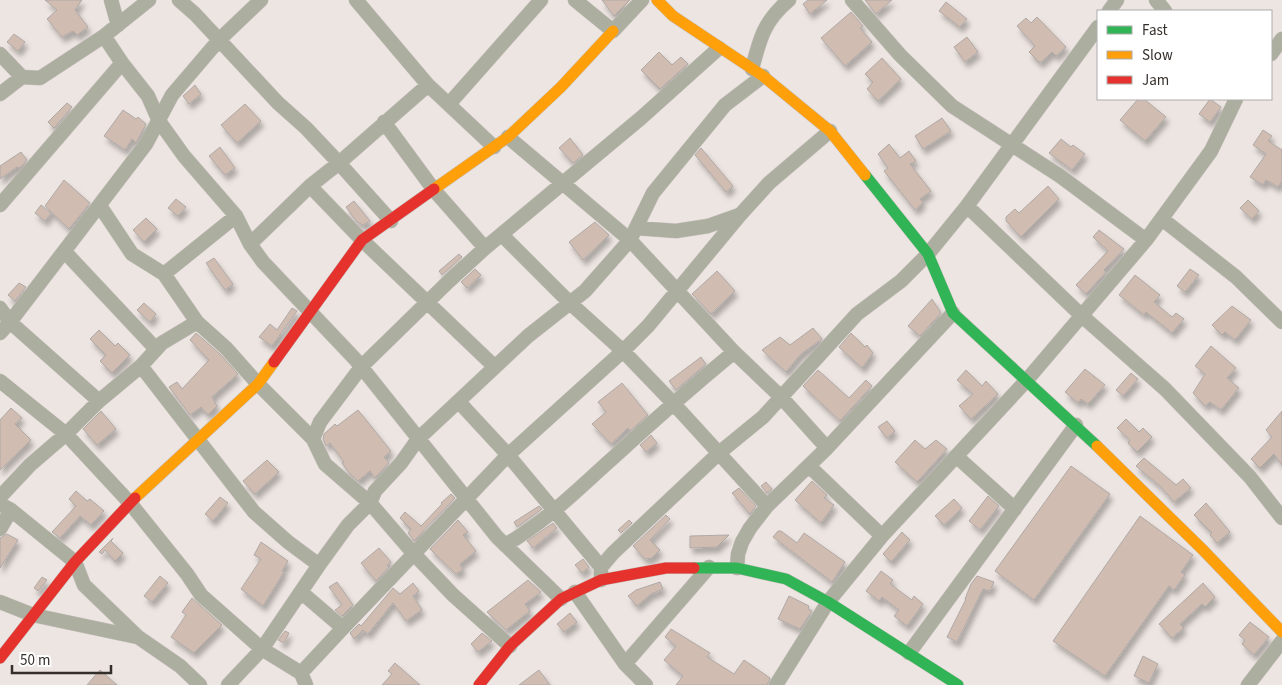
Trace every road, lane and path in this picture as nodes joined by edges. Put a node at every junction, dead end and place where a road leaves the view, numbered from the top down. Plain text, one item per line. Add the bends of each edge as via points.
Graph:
1 (111, 0) edge
2 (149, 0) edge
3 (179, 0) edge
4 (261, 0) edge
5 (356, 0) edge
6 (541, 0) edge
7 (575, 0) edge
8 (642, 0) edge
9 (657, 0) edge
10 (789, 0) edge
11 (852, 0) edge
12 (1156, 0) edge
13 (1164, 10) edge
14 (118, 25) junction
15 (1097, 28) edge
16 (613, 31) junction
17 (104, 36) junction
18 (219, 40) junction
19 (719, 48) junction
20 (0, 54) edge
21 (122, 63) junction
22 (758, 72) junction
23 (22, 77) junction
24 (428, 84) junction
25 (0, 94) edge
26 (1236, 100) edge
27 (449, 104) junction
28 (159, 121) junction
29 (384, 122) junction
30 (830, 131) junction
31 (508, 137) junction
32 (1013, 144) junction
33 (494, 147) junction
34 (339, 162) junction
35 (562, 184) junction
36 (310, 186) junction
37 (434, 190) junction
38 (0, 205) edge
39 (100, 206) junction
40 (967, 206) junction
41 (740, 215) junction
42 (236, 216) junction
43 (1162, 219) junction
44 (391, 220) junction
45 (633, 234) junction
46 (502, 235) junction
47 (362, 240) junction
48 (1146, 240) junction
49 (250, 244) junction
50 (485, 248) junction
51 (65, 252) junction
52 (928, 254) junction
53 (164, 274) junction
54 (676, 290) junction
55 (428, 302) junction
56 (570, 303) junction
57 (0, 308) edge
58 (312, 312) junction
59 (953, 313) junction
60 (1082, 316) junction
61 (10, 322) junction
62 (197, 322) junction
63 (1282, 322) edge
64 (0, 333) edge
65 (156, 349) junction
66 (623, 351) junction
67 (734, 352) junction
68 (141, 366) junction
69 (362, 366) junction
70 (495, 367) junction
71 (0, 381) edge
72 (1026, 381) junction
73 (258, 384) junction
74 (782, 398) junction
75 (99, 401) junction
76 (459, 402) junction
77 (673, 403) junction
78 (1076, 425) junction
79 (66, 434) junction
80 (199, 439) junction
81 (313, 439) junction
82 (418, 439) junction
83 (826, 448) junction
84 (719, 453) junction
85 (508, 454) junction
86 (956, 456) junction
87 (809, 466) junction
88 (0, 497) edge
89 (467, 499) junction
90 (370, 503) junction
91 (130, 504) junction
92 (767, 506) junction
93 (6, 507) edge
94 (1015, 509) junction
95 (554, 512) junction
96 (1282, 518) edge
97 (0, 528) edge
98 (882, 536) junction
99 (504, 545) junction
100 (414, 554) junction
101 (75, 562) junction
102 (319, 564) junction
103 (709, 567) junction
104 (738, 568) junction
105 (601, 574) junction
106 (302, 592) junction
107 (575, 592) junction
108 (562, 599) junction
109 (0, 602) edge
110 (828, 602) junction
111 (33, 614) junction
112 (342, 628) junction
113 (1282, 632) edge
114 (138, 637) junction
115 (1282, 641) edge
116 (510, 646) junction
117 (262, 649) junction
118 (909, 653) junction
119 (0, 658) edge
120 (626, 664) junction
121 (303, 679) edge
122 (200, 685) edge
123 (228, 685) edge
124 (479, 685) edge
125 (646, 685) edge
126 (776, 685) edge
127 (958, 685) edge
128 (1248, 685) edge

1 - 14 street
2 - 14 street
3 - 18 street
4 - 18 street
5 - 24 street
6 - 27 street
7 - 16 street
8 - 16 street
9 - 19 street via 673,16
10 - 22 street via 775,12 759,40
11 - 32 street via 900,55 952,106
12 - 13 street
14 - 17 street
15 - 32 street
16 - 31 street
17 - 21 street
17 - 23 street via 40,78
18 - 28 street via 172,95
18 - 34 street
19 - 22 street
19 - 35 street
20 - 23 street
21 - 28 street via 148,96
21 - 38 street
22 - 30 street
22 - 45 street via 725,105 653,193
23 - 25 street
24 - 27 street
24 - 29 street
26 - 43 street via 1211,151
27 - 33 street
28 - 39 street
28 - 42 street via 184,156
29 - 34 street
29 - 37 street
30 - 41 street via 769,183
30 - 52 street
31 - 33 street
31 - 35 street
32 - 40 street
32 - 48 street
33 - 37 street
34 - 36 street
34 - 44 street
35 - 45 street
35 - 46 street
36 - 47 street
36 - 49 street
37 - 44 street
37 - 50 street
39 - 51 street
39 - 53 street via 132,254
40 - 52 street
40 - 60 street
41 - 45 street via 708,226
41 - 54 street
42 - 49 street
42 - 53 street
43 - 48 street
43 - 63 street via 1236,277
44 - 47 street
45 - 54 street
45 - 56 street
46 - 50 street
46 - 56 street
47 - 55 street
47 - 58 street
48 - 60 street
49 - 58 street via 263,262
50 - 55 street
51 - 61 street
51 - 65 street
52 - 59 street
52 - 74 street via 901,281 857,314
53 - 62 street
54 - 66 street
54 - 67 street
55 - 69 street
55 - 70 street
56 - 66 street
56 - 70 street
57 - 61 street
58 - 69 street
58 - 73 street
59 - 72 street
59 - 83 street
60 - 72 street
60 - 96 street via 1165,389 1250,477
61 - 64 street
61 - 75 street
62 - 65 street
62 - 73 street
65 - 68 street
66 - 77 street
66 - 85 street
67 - 74 street
67 - 77 street
68 - 75 street
68 - 80 street
69 - 81 street via 320,422
69 - 82 street
70 - 76 street
71 - 79 street
72 - 78 street
72 - 86 street
73 - 80 street
73 - 81 street
74 - 83 street
74 - 84 street
75 - 79 street
76 - 82 street
76 - 85 street
77 - 84 street
77 - 95 street
78 - 94 street
78 - 113 street
79 - 88 street
79 - 91 street
80 - 91 street
80 - 102 street via 254,512
81 - 90 street via 325,464
82 - 89 street
82 - 90 street
83 - 87 street
84 - 92 street
84 - 105 street via 613,554
85 - 89 street
85 - 95 street
86 - 94 street
86 - 98 street
87 - 92 street
87 - 98 street
89 - 99 street
89 - 100 street
90 - 100 street
90 - 102 street via 348,525
91 - 101 street
91 - 117 street via 201,596
92 - 104 street via 742,542
93 - 97 street
93 - 101 street
94 - 118 street
95 - 99 street
95 - 105 street
98 - 110 street
99 - 108 street
100 - 112 street
100 - 116 street via 453,595
101 - 111 street
101 - 114 street via 84,585
102 - 106 street
103 - 104 street
103 - 105 street
103 - 120 street
104 - 110 street via 786,579
105 - 107 street
106 - 112 street
106 - 117 street
107 - 108 street
107 - 120 street
108 - 116 street
109 - 111 street
110 - 118 street
110 - 126 street
111 - 114 street
111 - 119 street
112 - 121 street
114 - 122 street via 180,666
115 - 128 street
116 - 124 street
117 - 121 street
117 - 123 street
118 - 127 street
120 - 125 street

